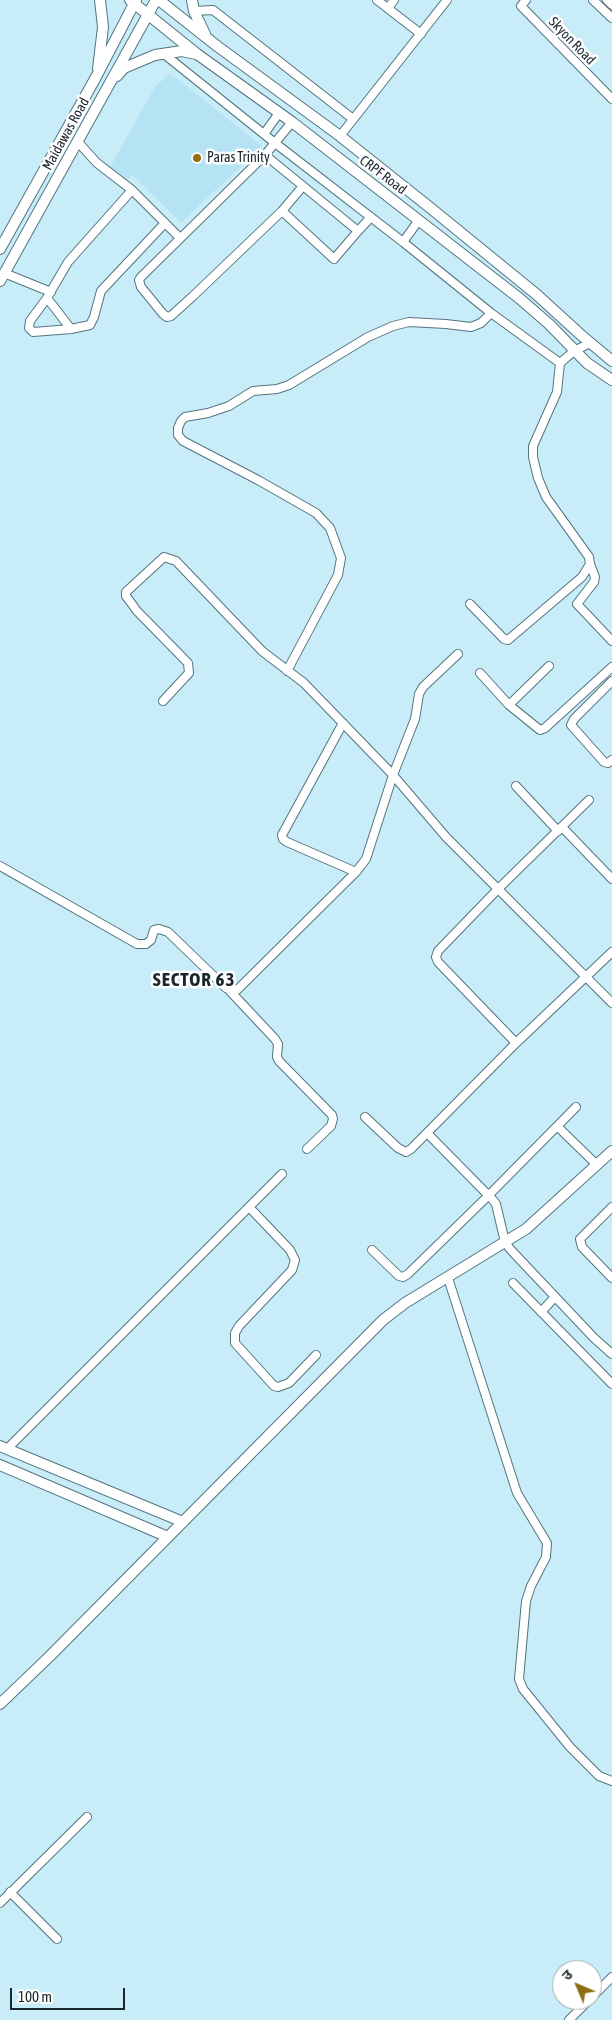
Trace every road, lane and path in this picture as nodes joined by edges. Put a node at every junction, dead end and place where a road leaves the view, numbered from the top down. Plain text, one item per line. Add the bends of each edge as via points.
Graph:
1 (100, 0) edge
2 (157, 0) edge
3 (192, 0) edge
4 (377, 0) edge
5 (394, 0) edge
6 (447, 0) edge
7 (526, 0) edge
8 (592, 0) edge
9 (606, 0) edge
10 (133, 1) edge
11 (612, 5) edge
12 (388, 8) junction
13 (194, 11) junction
14 (147, 14) junction
15 (612, 18) edge
16 (421, 34) junction
17 (206, 37) junction
18 (164, 54) junction
19 (197, 54) junction
20 (96, 77) junction
21 (108, 86) junction
22 (612, 99) edge
23 (279, 113) junction
24 (353, 120) junction
25 (292, 122) junction
26 (264, 134) junction
27 (341, 137) junction
28 (77, 141) junction
29 (275, 143) junction
30 (330, 152) junction
31 (265, 155) junction
32 (303, 186) junction
33 (132, 190) junction
34 (282, 211) junction
35 (371, 217) junction
36 (419, 220) junction
37 (165, 223) junction
38 (358, 231) junction
39 (180, 238) junction
40 (402, 242) junction
41 (0, 250) edge
42 (2, 277) edge
43 (49, 294) junction
44 (491, 313) junction
45 (71, 329) junction
46 (590, 343) junction
47 (574, 351) junction
48 (612, 361) edge
49 (560, 363) junction
50 (612, 380) edge
51 (590, 564) junction
52 (470, 604) dead end
53 (612, 641) edge
54 (458, 654) dead end
55 (549, 666) dead end
56 (612, 667) edge
57 (288, 671) junction
58 (480, 673) dead end
59 (612, 681) edge
60 (164, 702) dead end
61 (509, 706) junction
62 (343, 723) junction
63 (612, 760) edge
64 (393, 776) junction
65 (516, 786) dead end
66 (589, 800) dead end
67 (560, 829) junction
68 (0, 866) edge
69 (356, 872) junction
70 (612, 879) edge
71 (497, 890) junction
72 (612, 952) edge
73 (586, 977) junction
74 (229, 990) junction
75 (612, 1003) edge
76 (516, 1043) junction
77 (576, 1107) dead end
78 (365, 1117) dead end
79 (558, 1127) junction
80 (427, 1133) junction
81 (307, 1149) dead end
82 (611, 1155) edge
83 (597, 1166) junction
84 (282, 1174) dead end
85 (489, 1195) junction
86 (249, 1207) junction
87 (612, 1208) edge
88 (505, 1242) junction
89 (372, 1250) dead end
90 (448, 1278) junction
91 (612, 1278) edge
92 (513, 1284) dead end
93 (555, 1297) junction
94 (541, 1312) junction
95 (612, 1354) edge
96 (316, 1355) dead end
97 (612, 1384) edge
98 (4, 1447) edge
99 (0, 1465) edge
100 (183, 1522) junction
101 (168, 1537) junction
102 (0, 1704) edge
103 (612, 1781) edge
104 (87, 1817) dead end
105 (10, 1892) junction
106 (0, 1903) edge
107 (57, 1939) dead end
108 (612, 1977) edge
109 (602, 1986) edge
110 (580, 2010) edge
111 (570, 2020) edge

1 - 20 street via 103,27
2 - 14 street, Maidawas Road
2 - 17 street
3 - 13 street
4 - 12 street
5 - 12 street
6 - 16 street
7 - 22 street, Skyon Road via 520,6
8 - 15 street
9 - 11 street
10 - 14 street, CRPF Road
10 - 20 street, Maidawas Road
12 - 16 street
13 - 17 street
13 - 24 street via 213,10
14 - 19 street, CRPF Road
14 - 21 street, Maidawas Road
16 - 24 street
17 - 27 street
18 - 19 street
18 - 21 street via 124,68
18 - 26 street
19 - 23 street, CRPF Road
20 - 41 street, Maidawas Road
21 - 28 street, Maidawas Road
23 - 25 street, CRPF Road
23 - 26 street
24 - 27 street
25 - 29 street
25 - 30 street, CRPF Road
26 - 29 street
27 - 30 street
27 - 46 street via 493,258
28 - 33 street via 97,163
28 - 42 street, Maidawas Road
29 - 31 street
29 - 35 street
30 - 36 street, CRPF Road
31 - 32 street
31 - 39 street
32 - 34 street
32 - 38 street
33 - 37 street
33 - 43 street via 68,262
34 - 38 street via 334,259
34 - 39 street via 167,317 141,287 139,280
35 - 38 street
35 - 40 street
36 - 40 street
36 - 47 street, CRPF Road via 519,298
37 - 39 street
37 - 45 street via 101,292 90,325
40 - 44 street
42 - 43 street
43 - 45 street
43 - 45 street via 30,321 29,328 33,332
44 - 49 street
44 - 57 street via 474,327 409,322 393,326 368,337 289,385 253,391 229,406 181,421 177,431 183,441 316,513 327,522 333,535 341,558 338,575
46 - 47 street
46 - 48 street
47 - 49 street
47 - 50 street, CRPF Road
49 - 51 street via 557,392 533,446 533,457 546,497 589,557
51 - 52 street via 582,577 508,640
51 - 53 street via 594,582 576,604
54 - 64 street via 419,694 415,719
55 - 61 street
56 - 61 street via 540,730
57 - 60 street via 262,651 176,561 164,557 126,592 137,611 188,663 189,673
57 - 62 street
58 - 61 street
59 - 63 street via 571,724 604,762
62 - 64 street
62 - 69 street via 282,835 287,842
64 - 69 street via 370,852
64 - 71 street
65 - 67 street
66 - 67 street
67 - 70 street
67 - 71 street
68 - 74 street via 137,944 146,944 154,930 159,928 168,932
69 - 74 street via 241,987
71 - 73 street
71 - 76 street via 438,951 436,957
72 - 73 street
73 - 75 street
73 - 76 street
74 - 81 street via 275,1039 279,1061 332,1115 331,1126
76 - 80 street
77 - 79 street
78 - 80 street via 402,1151 412,1149
79 - 83 street
79 - 85 street
80 - 85 street
82 - 83 street
83 - 88 street via 537,1221
84 - 86 street
85 - 88 street via 496,1204
85 - 89 street via 404,1277 395,1274
86 - 96 street via 290,1250 295,1260 292,1270 239,1326 234,1333 234,1343 278,1387 289,1383
86 - 98 street
87 - 91 street via 580,1238 580,1243
88 - 90 street
88 - 93 street
90 - 100 street via 383,1320
90 - 103 street via 521,1502 547,1543 548,1553 526,1601 519,1679 570,1747 599,1776
92 - 94 street
93 - 94 street
93 - 95 street
94 - 97 street
98 - 100 street
99 - 101 street
100 - 101 street
101 - 102 street
104 - 105 street
105 - 106 street
105 - 107 street
108 - 109 street
110 - 111 street

